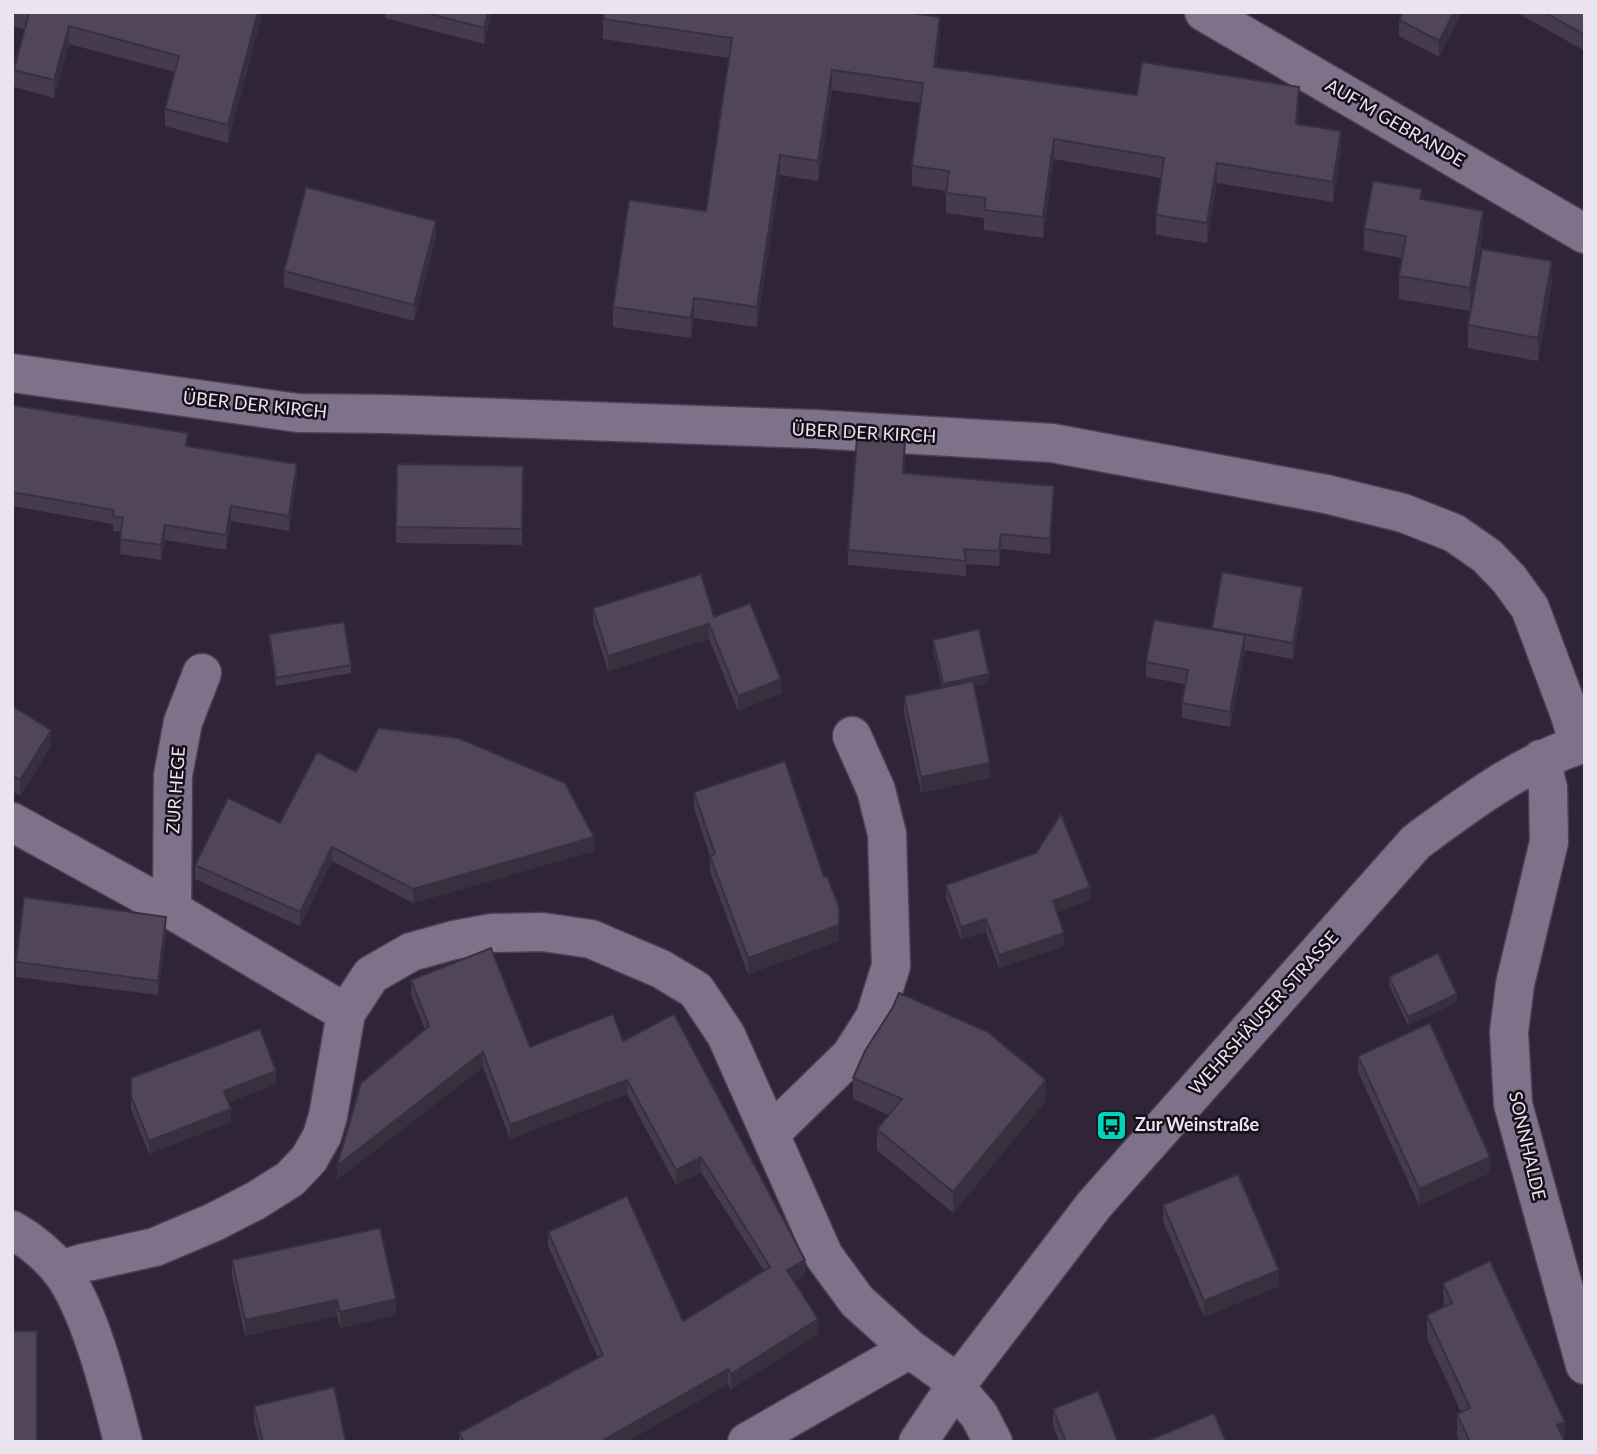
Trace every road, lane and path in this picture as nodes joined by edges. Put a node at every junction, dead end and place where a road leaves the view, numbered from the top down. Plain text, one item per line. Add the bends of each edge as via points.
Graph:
1 (1204, 12) edge
2 (1585, 234) edge
3 (12, 373) edge
4 (202, 673) dead end
5 (852, 736) dead end
6 (1582, 744) edge
7 (1541, 759) junction
8 (12, 822) edge
9 (172, 910) junction
10 (346, 1013) junction
11 (770, 1134) junction
12 (12, 1230) edge
13 (61, 1270) junction
14 (910, 1349) junction
15 (1585, 1365) edge
16 (955, 1387) junction
17 (123, 1442) edge
18 (747, 1442) edge
19 (918, 1442) edge
20 (993, 1442) edge

1 - 2 street, AUF'M GEBRANDE
3 - 6 street, ÜBER DER KIRCH via 298,413 815,429 1052,443 1326,494 1403,513 1454,533 1487,556 1530,608
4 - 9 street, ZUR HEGE via 183,722 173,775
5 - 11 street via 876,790 887,834 891,966 875,1017 851,1055
6 - 7 street, WEHRSHÄUSER STRASSE
7 - 15 street, SONNHALDE via 1548,789 1549,842 1515,984 1509,1032 1513,1104
7 - 16 street, WEHRSHÄUSER STRASSE via 1478,796 1416,842 1094,1205
8 - 9 street
9 - 10 street
10 - 11 street via 371,975 411,952 492,933 543,932 591,939 661,969 696,990 726,1035
10 - 13 street via 328,1116 309,1159 290,1179 214,1223 155,1247
11 - 14 street via 824,1256 857,1301
12 - 13 street
13 - 17 street via 91,1334
14 - 16 street
14 - 18 street
16 - 19 street, WEHRSHÄUSER STRASSE
16 - 20 street via 979,1415

